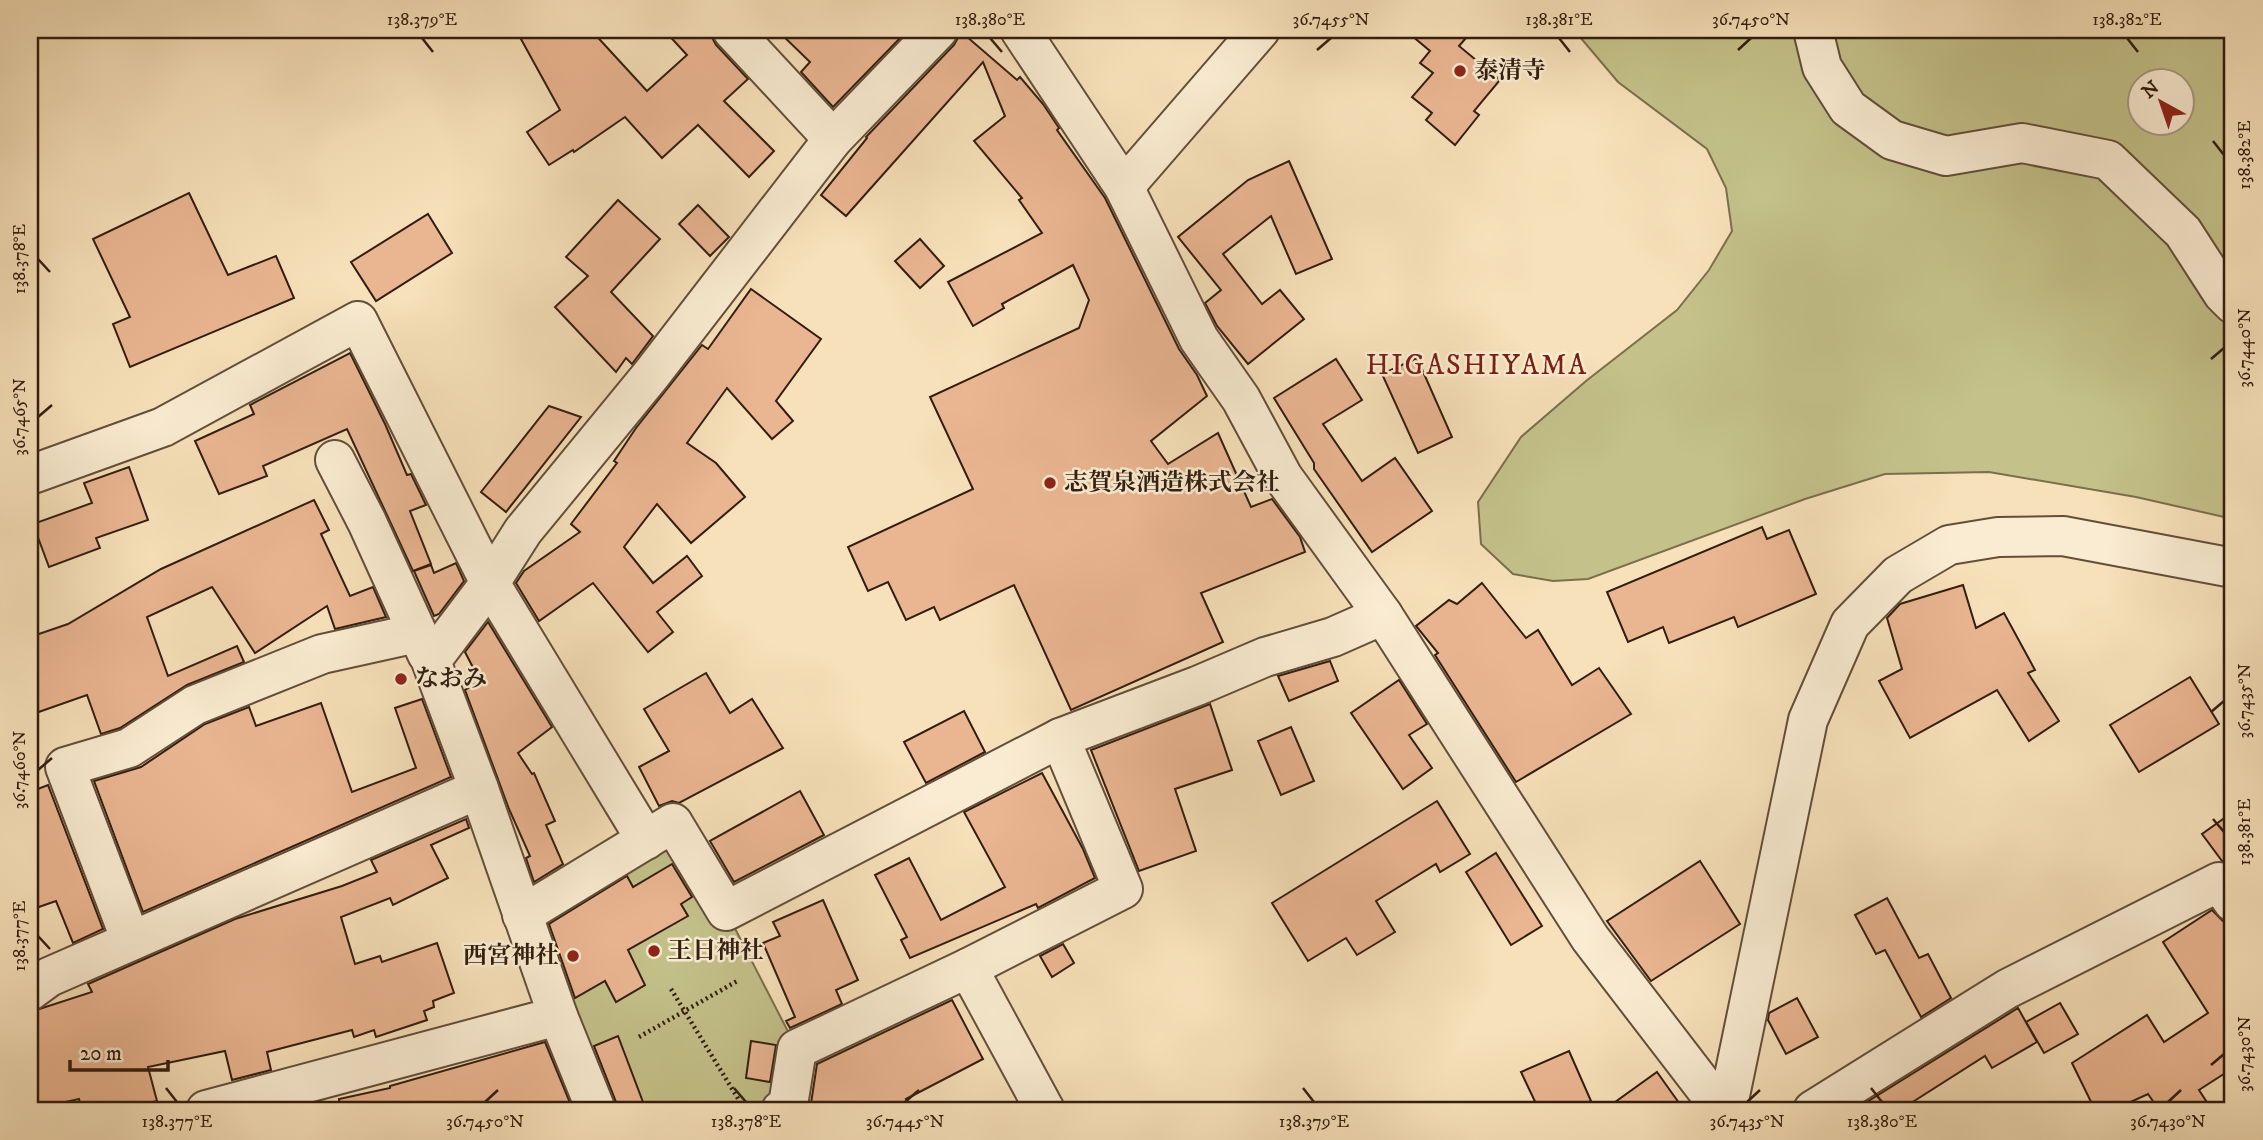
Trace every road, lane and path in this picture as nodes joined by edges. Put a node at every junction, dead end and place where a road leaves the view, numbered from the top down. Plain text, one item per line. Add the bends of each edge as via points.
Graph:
1 (732, 30) edge
2 (938, 30) edge
3 (1020, 30) edge
4 (1260, 30) edge
5 (1813, 30) edge
6 (834, 139) junction
7 (1125, 187) junction
8 (2233, 304) edge
9 (335, 460) dead end
10 (30, 475) edge
11 (2233, 568) edge
12 (490, 583) junction
13 (1383, 615) junction
14 (424, 647) junction
15 (1060, 737) junction
16 (479, 789) junction
17 (646, 840) junction
18 (2233, 902) edge
19 (522, 915) junction
20 (131, 941) junction
21 (968, 968) junction
22 (739, 980) dead end
23 (671, 989) dead end
24 (30, 991) edge
25 (686, 1012) junction
26 (558, 1016) junction
27 (639, 1037) dead end
28 (206, 1110) edge
29 (596, 1110) edge
30 (745, 1110) edge
31 (781, 1110) edge
32 (1045, 1110) edge
33 (1724, 1110) edge
34 (1813, 1110) edge

1 - 6 street
2 - 6 street
3 - 7 street
4 - 7 street
5 - 8 street via 1822,67 1849,108 1892,140 1947,156 2022,143 2108,160 2183,232
6 - 12 street via 523,531
7 - 13 street via 1199,338 1241,399 1283,477
9 - 14 street
10 - 12 street via 163,427 358,321
11 - 33 street via 2063,537 1986,539 1949,545 1898,575 1850,624 1808,720
12 - 14 street
12 - 17 street
13 - 15 street
13 - 33 street via 1590,938
14 - 16 street
14 - 20 street via 322,654 195,705 129,748 65,767
15 - 17 street via 726,911 673,823
15 - 21 street via 1123,889
16 - 19 street
16 - 20 street
17 - 19 street
18 - 34 street via 2219,882 2007,989
19 - 26 street
20 - 24 street via 49,977
21 - 31 street via 797,1049 788,1105
21 - 32 street
22 - 25 path
23 - 25 path
25 - 27 path
25 - 30 path
26 - 28 street
26 - 29 street

